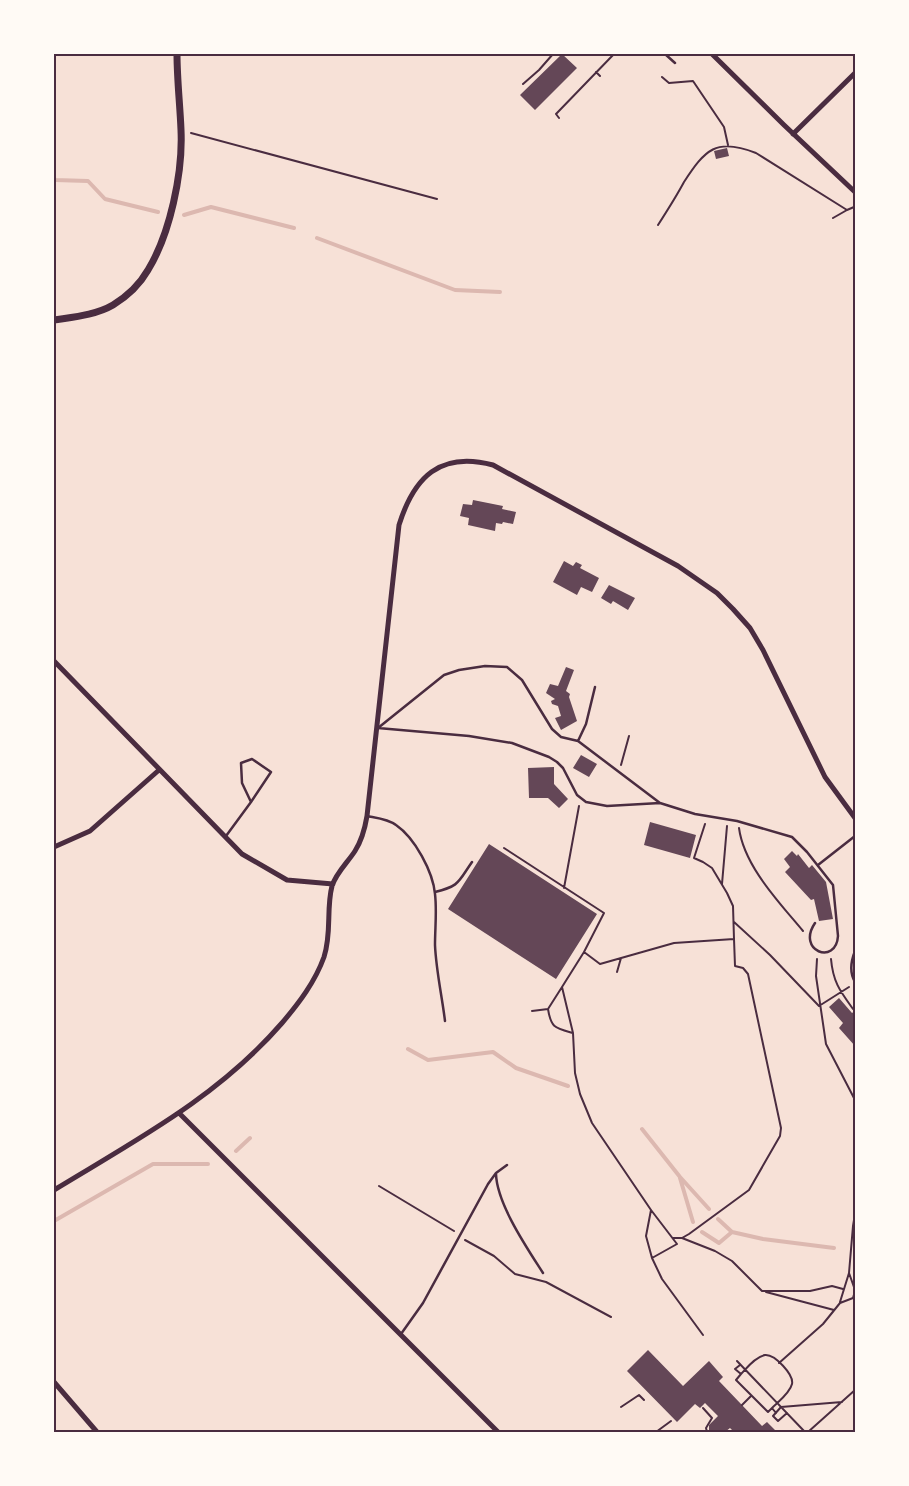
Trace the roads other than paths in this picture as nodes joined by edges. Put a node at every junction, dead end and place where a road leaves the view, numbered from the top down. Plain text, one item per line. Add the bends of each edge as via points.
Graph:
1 (176, 54) edge
2 (666, 54) edge
3 (712, 54) edge
4 (675, 63) dead end
5 (855, 73) edge
6 (793, 134) junction
7 (855, 192) edge
8 (54, 320) edge
9 (54, 661) edge
10 (595, 687) dead end
11 (378, 728) junction
12 (578, 741) junction
13 (159, 770) junction
14 (251, 802) junction
15 (660, 803) junction
16 (367, 816) junction
17 (855, 818) edge
18 (855, 836) edge
19 (225, 838) junction
20 (54, 847) edge
21 (472, 862) dead end
22 (818, 865) junction
23 (333, 884) junction
24 (435, 892) junction
25 (816, 923) dead end
26 (855, 950) edge
27 (855, 982) edge
28 (445, 1021) dead end
29 (180, 1114) junction
30 (507, 1164) dead end
31 (496, 1173) junction
32 (54, 1190) edge
33 (543, 1273) dead end
34 (400, 1335) junction
35 (54, 1382) edge
36 (97, 1432) edge
37 (498, 1432) edge

1 - 8 main road via 180,156 165,235 148,271 127,295 96,312
2 - 4 lane
3 - 6 street
5 - 6 street
6 - 7 street
9 - 13 street
10 - 12 lane via 586,724
11 - 12 lane via 444,675 497,666 507,667 522,680 552,729
11 - 15 lane via 512,742 557,762 580,799 594,805
11 - 16 street
11 - 17 street via 395,546 404,509 424,477 451,462 478,462 493,466 570,506 678,566 717,593 750,628 825,776
12 - 15 lane
13 - 19 street
13 - 20 street via 90,831
14 - 14 lane via 242,783 241,763 252,759 271,772
14 - 19 lane
15 - 22 lane via 792,837
16 - 23 street via 364,833 356,849
16 - 24 lane via 388,821 406,833 430,873
18 - 22 lane
19 - 23 street via 242,854 287,880
21 - 24 lane via 452,888
22 - 25 lane via 835,892 838,936 835,948 830,952 816,949 810,940 810,932
23 - 29 street via 325,956 304,997 242,1066
24 - 28 lane via 435,945
26 - 27 lane via 851,967
29 - 32 street
29 - 34 street
30 - 31 lane
31 - 33 lane via 496,1185 506,1207
31 - 34 lane via 423,1303
34 - 37 street
35 - 36 street

